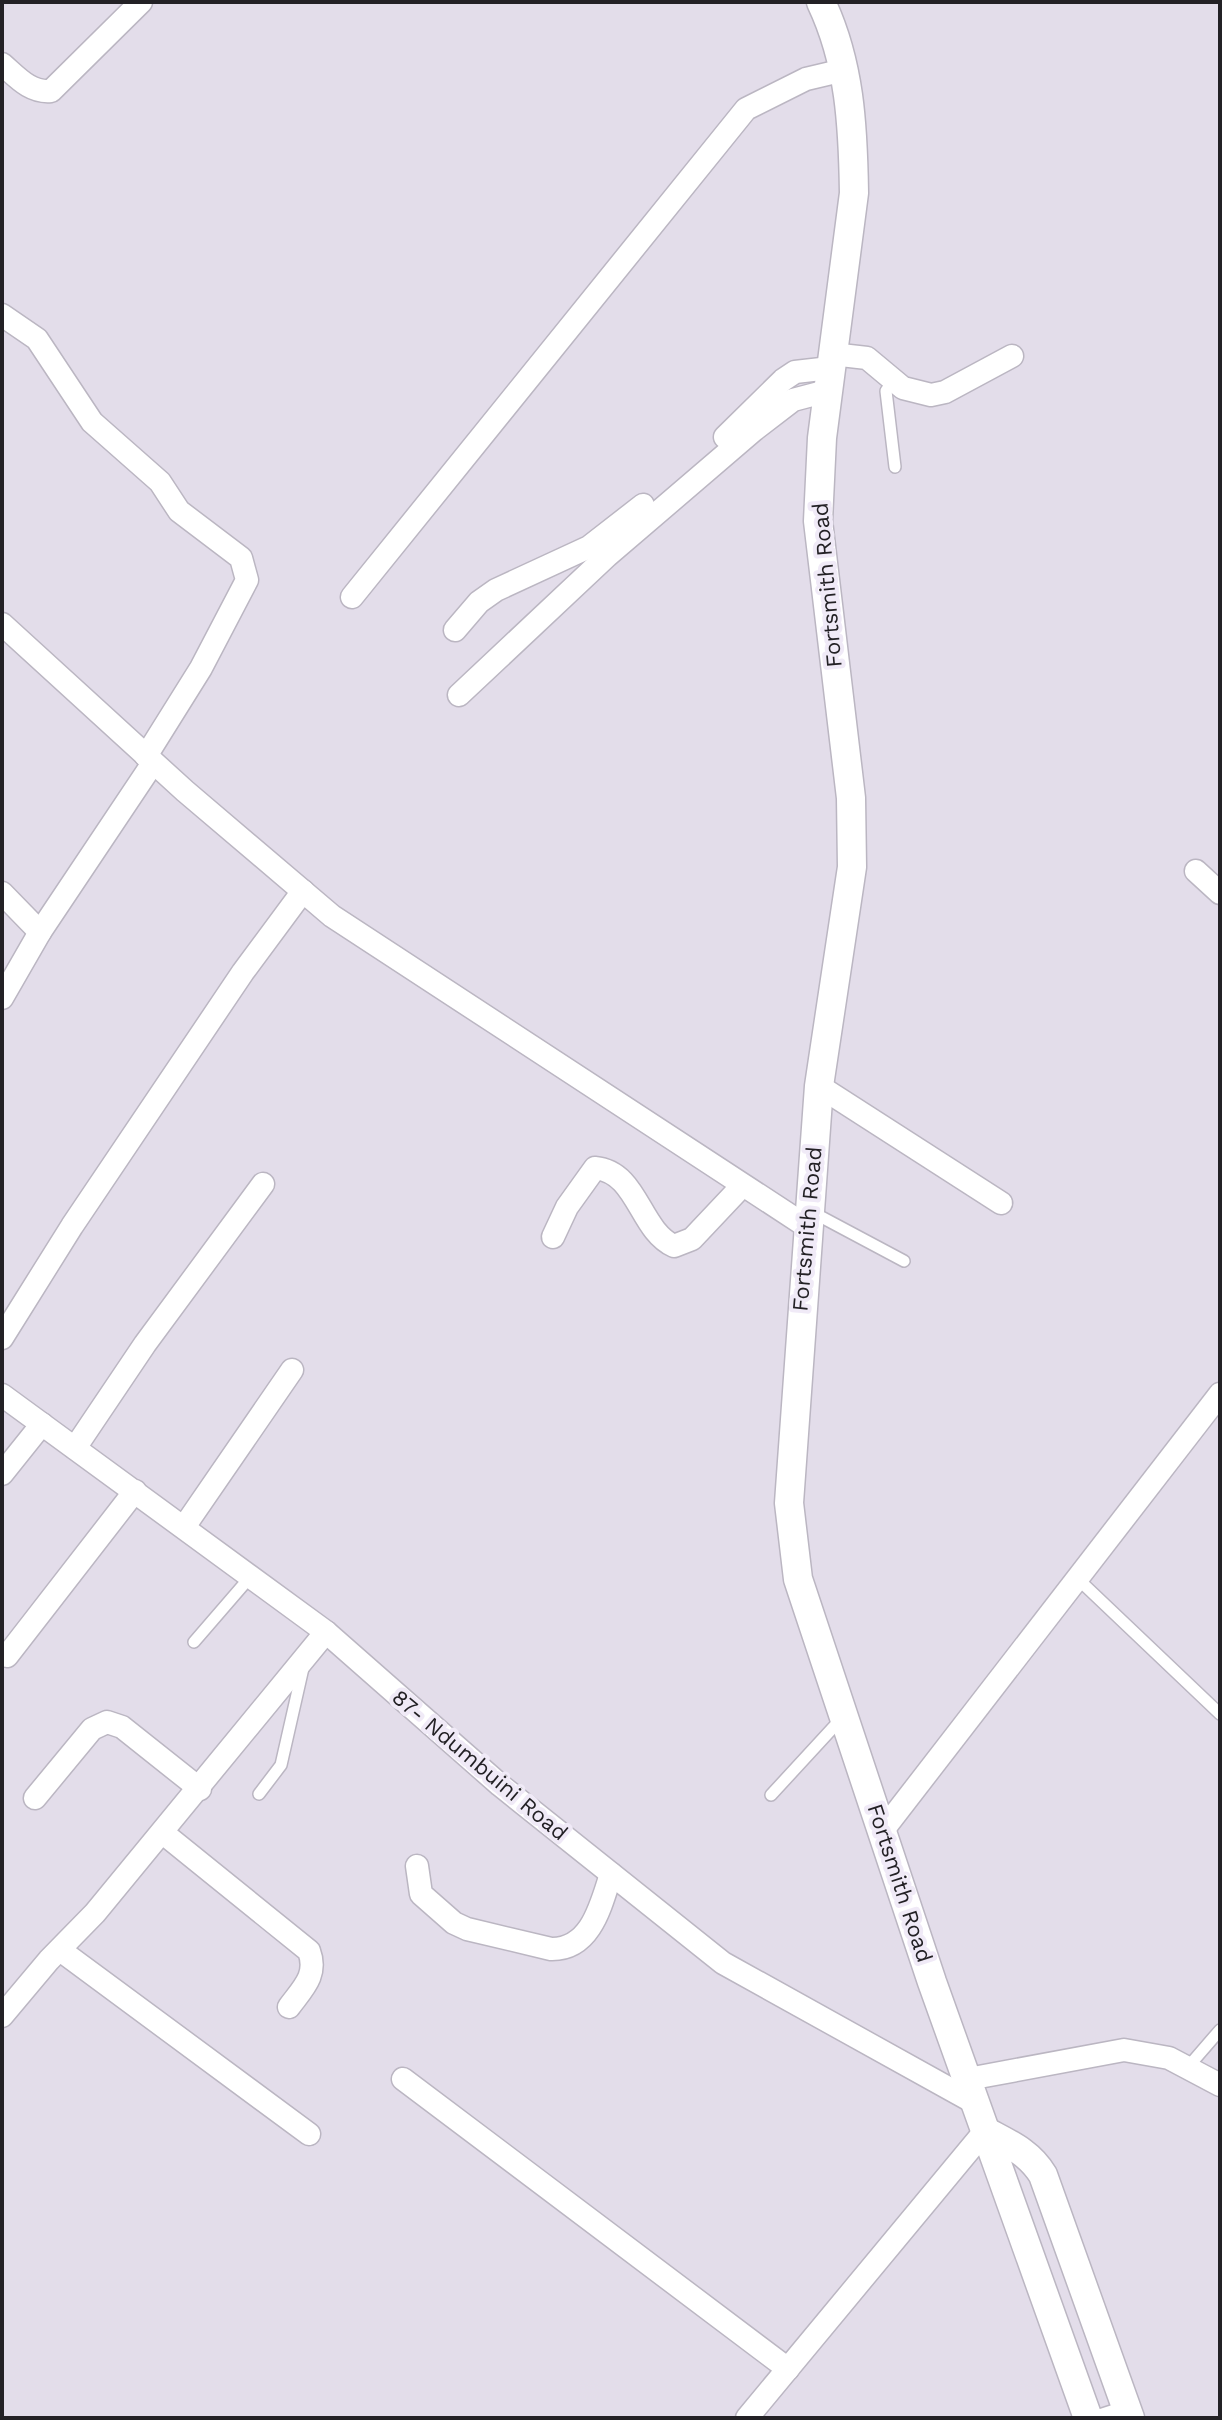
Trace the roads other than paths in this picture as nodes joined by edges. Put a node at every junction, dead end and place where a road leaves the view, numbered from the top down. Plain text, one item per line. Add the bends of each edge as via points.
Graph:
1 (141, 2) edge
2 (821, 2) edge
3 (2, 64) edge
4 (844, 70) junction
5 (2, 315) edge
6 (1012, 356) dead end
7 (830, 371) junction
8 (893, 381) junction
9 (895, 467) dead end
10 (352, 597) dead end
11 (2, 624) edge
12 (455, 630) dead end
13 (459, 695) dead end
14 (150, 759) junction
15 (1196, 871) dead end
16 (303, 891) junction
17 (2, 893) edge
18 (1220, 893) edge
19 (40, 932) junction
20 (2, 998) edge
21 (819, 1086) junction
22 (263, 1184) dead end
23 (742, 1186) junction
24 (1001, 1203) dead end
25 (807, 1218) junction
26 (553, 1237) dead end
27 (904, 1261) dead end
28 (2, 1338) edge
29 (292, 1370) dead end
30 (1220, 1394) edge
31 (2, 1395) edge
32 (42, 1424) junction
33 (75, 1448) junction
34 (2, 1474) edge
35 (135, 1491) junction
36 (184, 1527) junction
37 (251, 1576) junction
38 (1078, 1579) junction
39 (326, 1632) junction
40 (194, 1642) dead end
41 (7, 1656) dead end
42 (305, 1660) junction
43 (1220, 1714) edge
44 (844, 1715) junction
45 (200, 1789) junction
46 (259, 1794) dead end
47 (771, 1795) dead end
48 (35, 1798) dead end
49 (883, 1830) junction
50 (163, 1833) junction
51 (417, 1866) dead end
52 (611, 1874) junction
53 (60, 1950) junction
54 (289, 2007) dead end
55 (2, 2016) edge
56 (1220, 2030) edge
57 (1188, 2067) junction
58 (403, 2079) dead end
59 (1220, 2085) edge
60 (972, 2092) junction
61 (985, 2131) junction
62 (309, 2134) dead end
63 (788, 2369) junction
64 (1128, 2412) edge
65 (747, 2418) edge
66 (1089, 2418) edge

1 - 3 street via 51,91 27,86
2 - 4 street, Fortsmith Road
4 - 7 street, Fortsmith Road via 854,193
4 - 10 street via 806,79 746,109
5 - 14 street via 37,339 92,422 160,482 179,511 224,542 245,567 247,580
6 - 8 street via 945,392 921,394
7 - 8 street via 867,358
7 - 12 street via 795,372 783,380 732,431 606,536 496,590
7 - 13 street via 607,556
7 - 21 street, Fortsmith Road via 818,521 851,798 852,867
8 - 9 lane via 886,391
11 - 14 street
14 - 16 street
14 - 19 street
15 - 18 street
16 - 23 street via 332,916
16 - 28 street via 243,972
17 - 19 street
19 - 20 street
21 - 24 street
21 - 25 street, Fortsmith Road
22 - 33 street
23 - 25 street
23 - 26 street via 692,1239 674,1246 645,1219 626,1185 595,1168
25 - 27 lane
25 - 44 street, Fortsmith Road via 789,1503 798,1579
29 - 36 street
30 - 38 street
31 - 32 street, 87- Ndumbuini Road
32 - 33 street, 87- Ndumbuini Road
32 - 34 street
33 - 35 street, 87- Ndumbuini Road
35 - 36 street, 87- Ndumbuini Road
35 - 41 street
36 - 37 street, 87- Ndumbuini Road
37 - 39 street, 87- Ndumbuini Road
37 - 40 lane
38 - 43 lane
38 - 49 street
39 - 42 street
39 - 52 street, 87- Ndumbuini Road via 500,1785
42 - 45 street
42 - 46 lane via 281,1765
44 - 47 lane
44 - 49 street, Fortsmith Road
45 - 48 street via 122,1727 107,1722 92,1729
45 - 50 street
49 - 60 street, Fortsmith Road
50 - 53 street
50 - 54 street via 309,1951 314,1969
51 - 52 street via 421,1894 454,1923 563,1949 586,1934
52 - 60 street, 87- Ndumbuini Road via 723,1963
53 - 55 street
53 - 62 street
56 - 57 lane
57 - 59 street
57 - 60 street via 1153,2053 1124,2050
58 - 63 street
60 - 61 street, Fortsmith Road
61 - 63 street
61 - 64 street via 1021,2150 1043,2175
61 - 66 street, Fortsmith Road
63 - 65 street
64 - 66 lane

